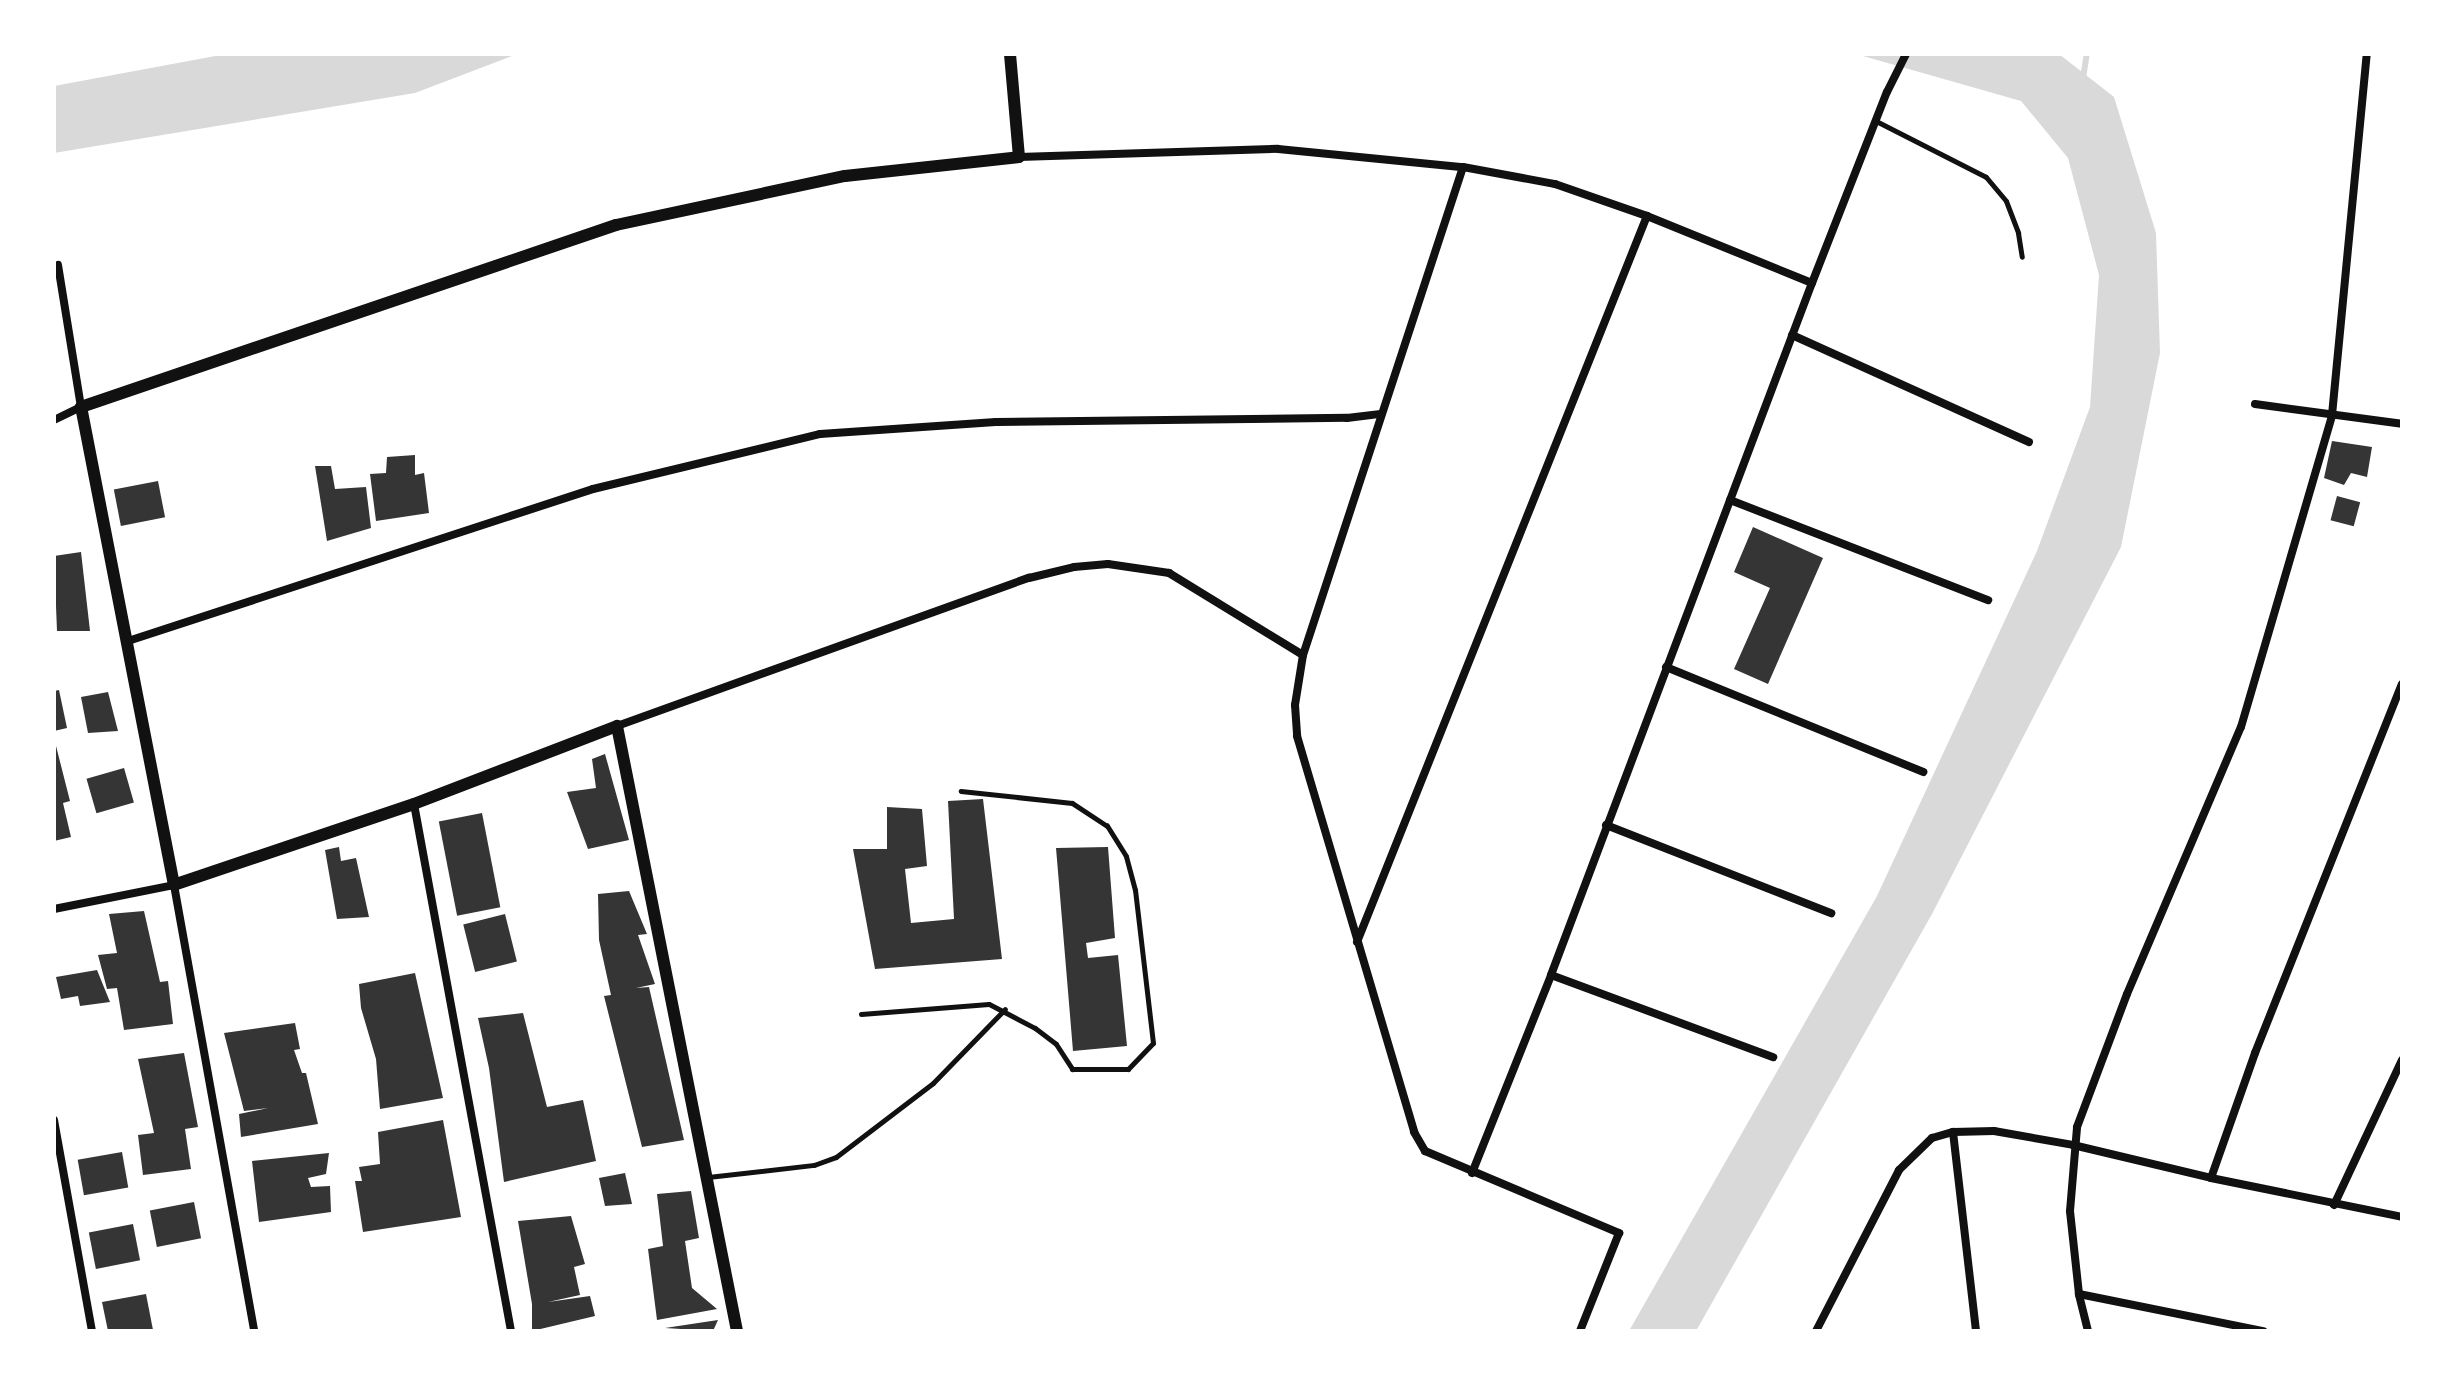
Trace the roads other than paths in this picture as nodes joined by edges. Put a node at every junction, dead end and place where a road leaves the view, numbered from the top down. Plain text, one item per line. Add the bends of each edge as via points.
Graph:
1 (1010, 54) edge
2 (1906, 54) edge
3 (2367, 54) edge
4 (1876, 121) junction
5 (1019, 157) junction
6 (1463, 167) junction
7 (1647, 216) junction
8 (2022, 257) dead end
9 (58, 265) dead end
10 (1812, 283) junction
11 (1792, 335) junction
12 (2255, 404) dead end
13 (81, 407) junction
14 (1381, 414) junction
15 (2332, 415) junction
16 (54, 420) edge
17 (2402, 424) edge
18 (2029, 442) dead end
19 (1730, 500) junction
20 (1988, 600) dead end
21 (125, 642) junction
22 (1303, 655) junction
23 (1666, 667) junction
24 (2402, 684) edge
25 (617, 726) junction
26 (1923, 772) dead end
27 (961, 791) dead end
28 (414, 804) junction
29 (1606, 825) junction
30 (174, 885) junction
31 (54, 909) edge
32 (1831, 913) dead end
33 (1357, 942) junction
34 (1551, 975) junction
35 (1005, 1009) junction
36 (861, 1014) dead end
37 (1773, 1057) dead end
38 (2402, 1060) edge
39 (2400, 1070) edge
40 (54, 1120) edge
41 (1953, 1132) junction
42 (2073, 1145) junction
43 (1472, 1173) junction
44 (708, 1177) junction
45 (2211, 1178) junction
46 (2334, 1205) junction
47 (2402, 1217) edge
48 (2079, 1294) junction
49 (92, 1331) edge
50 (254, 1331) edge
51 (511, 1331) edge
52 (737, 1331) edge
53 (1580, 1331) edge
54 (1816, 1331) edge
55 (1976, 1331) edge
56 (2088, 1331) edge
57 (2263, 1331) edge

1 - 5 street
2 - 4 street
3 - 15 street
4 - 8 lane via 1986,177 2006,201
4 - 10 street
5 - 6 street via 1278,149
5 - 13 street via 845,176 616,225
6 - 7 street via 1555,184
6 - 14 street
7 - 10 street
7 - 33 street
9 - 13 street
10 - 11 street
11 - 18 street
11 - 19 street
12 - 15 street
13 - 16 street
13 - 21 street
14 - 21 street via 996,422 820,434 593,489
14 - 22 street
15 - 17 street
15 - 42 street via 2241,727 2127,994
19 - 20 street
19 - 23 street
21 - 30 street
22 - 25 street via 1169,573 1108,564 1074,567 1029,578
22 - 33 street via 1295,705 1297,736
23 - 26 street
23 - 29 street
24 - 45 street via 2255,1053
25 - 28 street
25 - 44 street
27 - 35 lane via 1072,803 1107,826 1126,856 1135,890 1153,1043 1128,1069 1072,1069 1056,1044
28 - 30 street
28 - 51 street
29 - 32 street
29 - 34 street
30 - 31 street
30 - 50 street
33 - 43 street via 1414,1132 1425,1151
34 - 37 street
34 - 43 street
35 - 36 lane via 989,1004
35 - 44 lane via 933,1083 836,1157 814,1165
38 - 39 street
39 - 46 street
40 - 49 street
41 - 42 street via 1994,1131
41 - 54 street via 1932,1138 1899,1170
41 - 55 street
42 - 45 street
42 - 48 street via 2070,1211
43 - 53 street via 1619,1233
44 - 52 street
45 - 46 street
46 - 47 street
48 - 56 street
48 - 57 street

